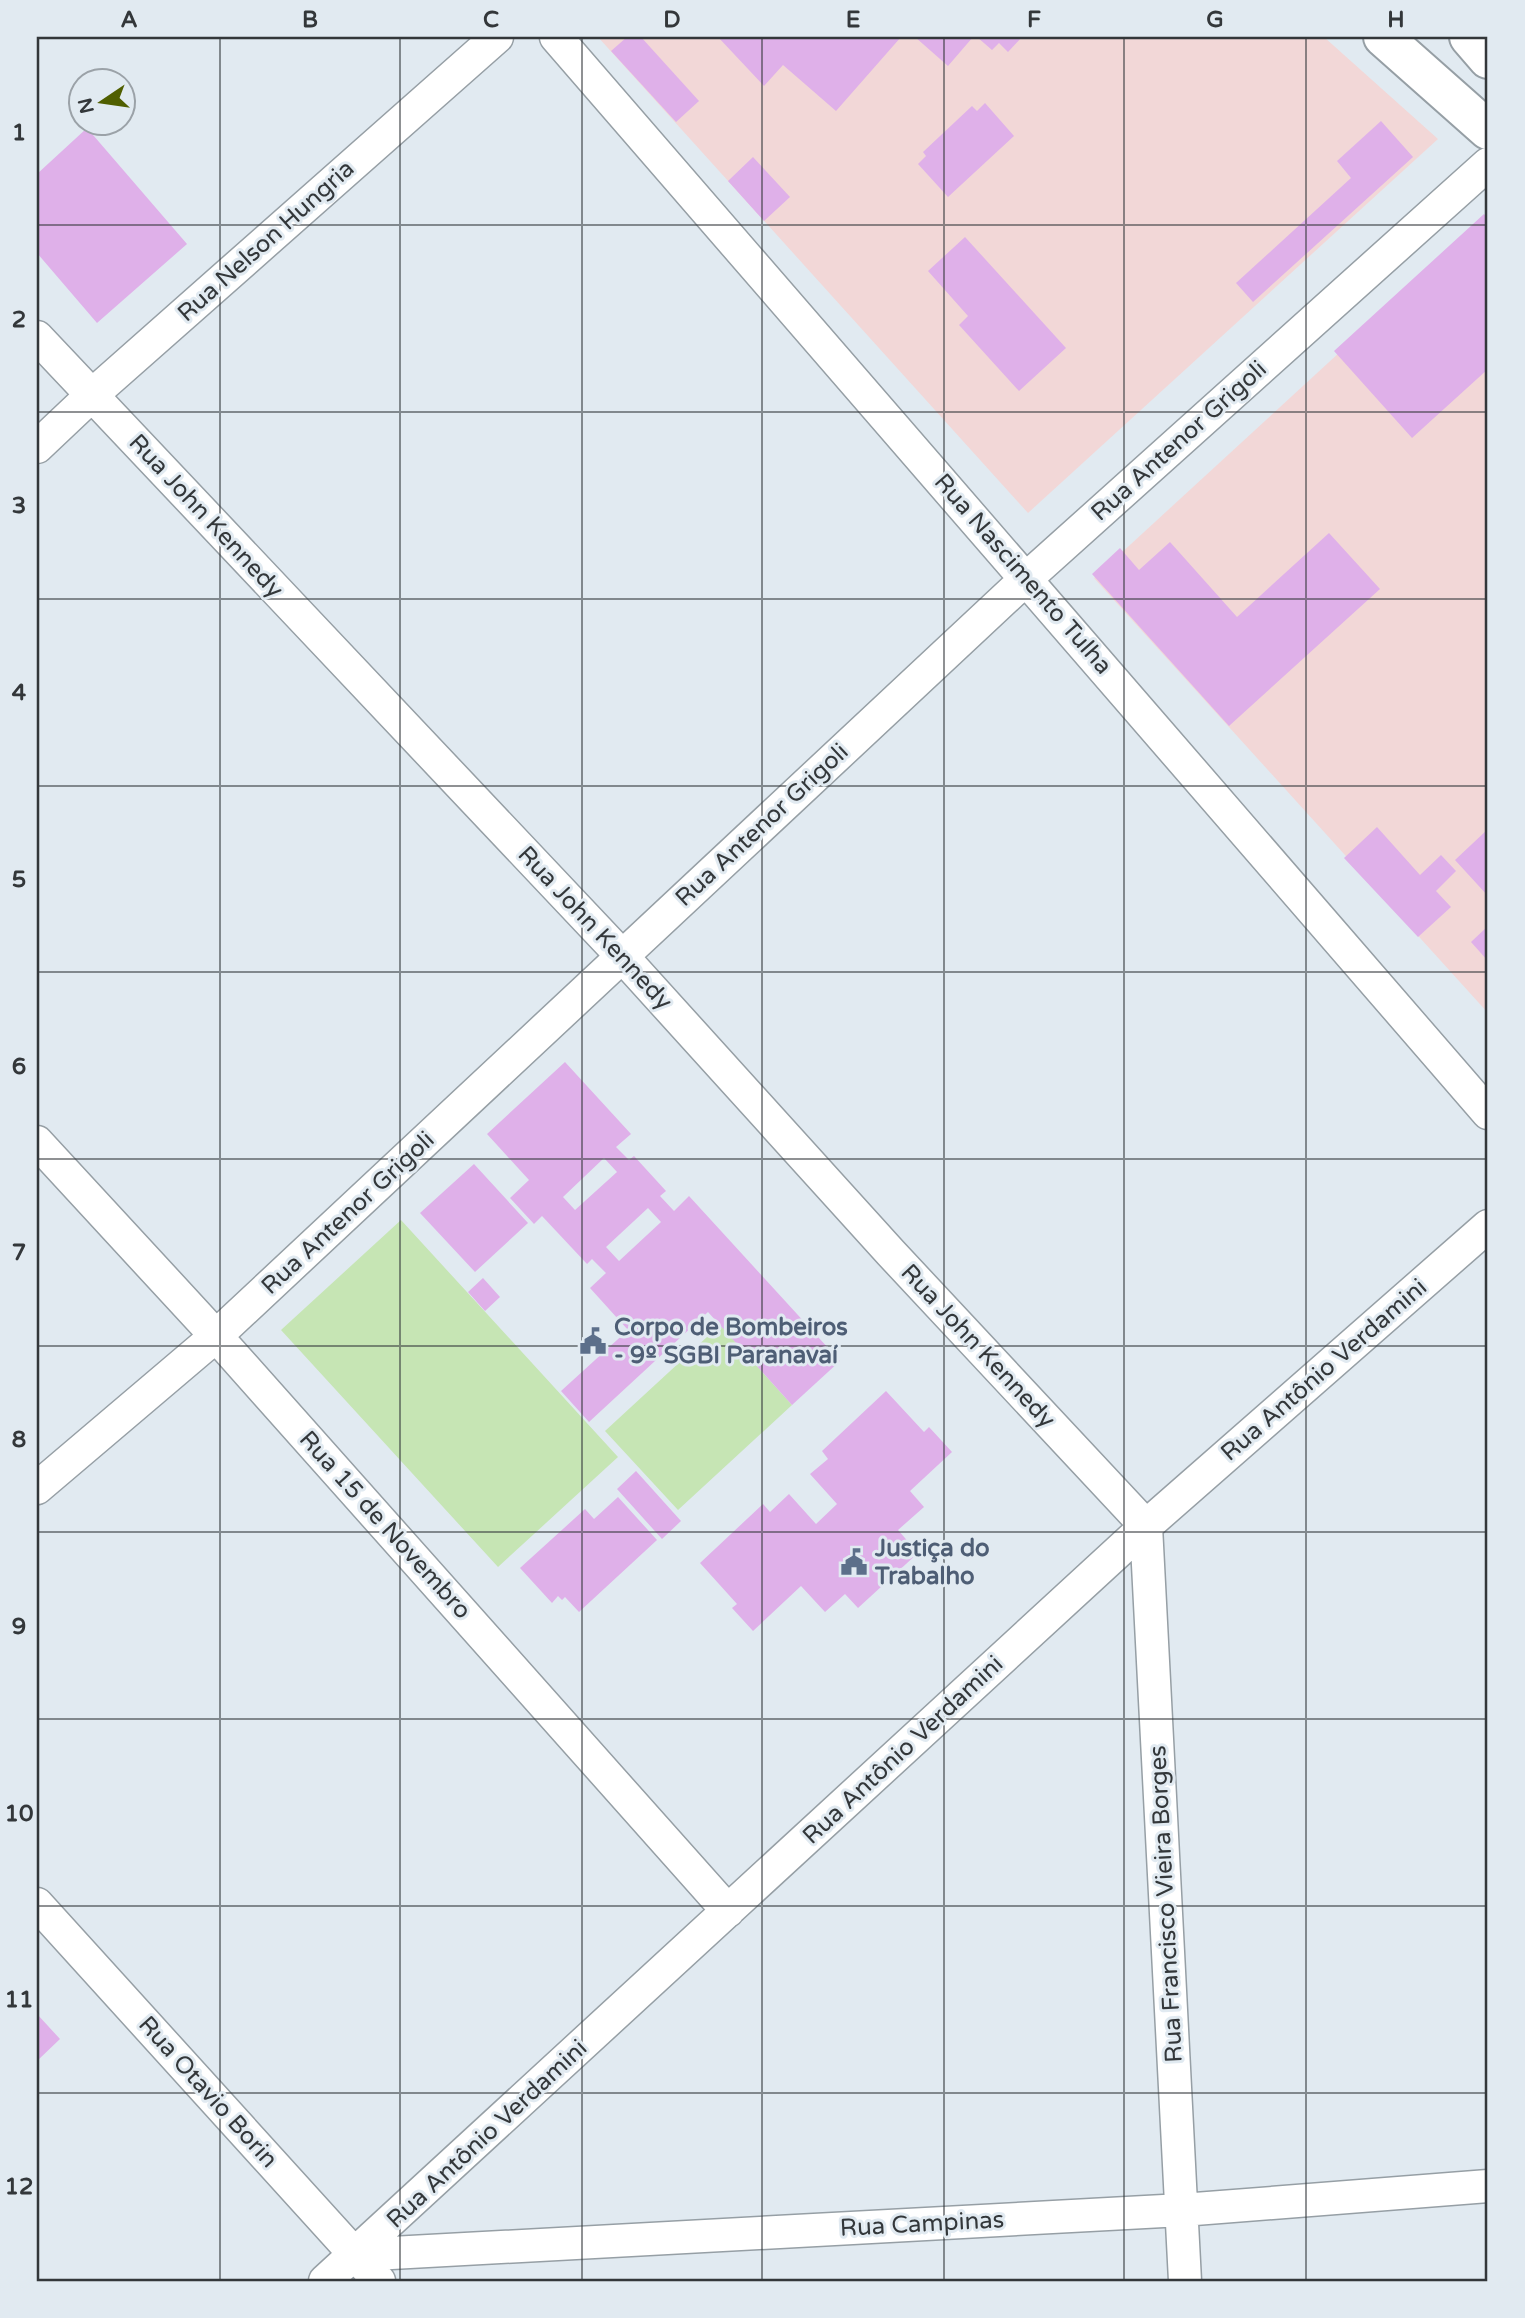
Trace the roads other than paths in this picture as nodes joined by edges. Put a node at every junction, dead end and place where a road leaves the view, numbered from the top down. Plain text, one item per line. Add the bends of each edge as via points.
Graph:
1 (497, 37) edge
2 (556, 37) edge
3 (1383, 37) edge
4 (1469, 37) edge
5 (1488, 59) edge
6 (1488, 130) edge
7 (1488, 164) edge
8 (37, 337) edge
9 (92, 395) junction
10 (37, 447) edge
11 (1027, 578) junction
12 (622, 956) junction
13 (1488, 1113) edge
14 (37, 1142) edge
15 (1488, 1226) edge
16 (216, 1336) junction
17 (37, 1488) edge
18 (1146, 1526) junction
19 (37, 1903) edge
20 (728, 1911) junction
21 (1488, 2186) edge
22 (1182, 2210) junction
23 (355, 2255) junction
24 (326, 2281) edge
25 (379, 2281) edge
26 (1185, 2281) edge

1 - 9 street, Rua Nelson Hungria
2 - 11 street, Rua Nascimento Tulha
3 - 6 street
4 - 5 street
7 - 11 street, Rua Antenor Grigoli
8 - 9 street, Rua John Kennedy
9 - 10 street, Rua Nelson Hungria
9 - 12 street, Rua John Kennedy
11 - 12 street, Rua Antenor Grigoli
11 - 13 street, Rua Nascimento Tulha
12 - 16 street, Rua Antenor Grigoli
12 - 18 street, Rua John Kennedy
14 - 16 street, Rua 15 de Novembro
15 - 18 street, Rua Antônio Verdamini
16 - 17 street, Rua Antenor Grigoli
16 - 20 street, Rua 15 de Novembro
18 - 20 street, Rua Antônio Verdamini
18 - 22 street, Rua Francisco Vieira Borges
19 - 23 street, Rua Otavio Borin
20 - 23 street, Rua Antônio Verdamini
21 - 22 street, Rua Campinas
22 - 23 street, Rua Campinas
22 - 26 street, Rua Francisco Vieira Borges
23 - 24 street, Rua Antônio Verdamini
23 - 25 street, Rua Otavio Borin

